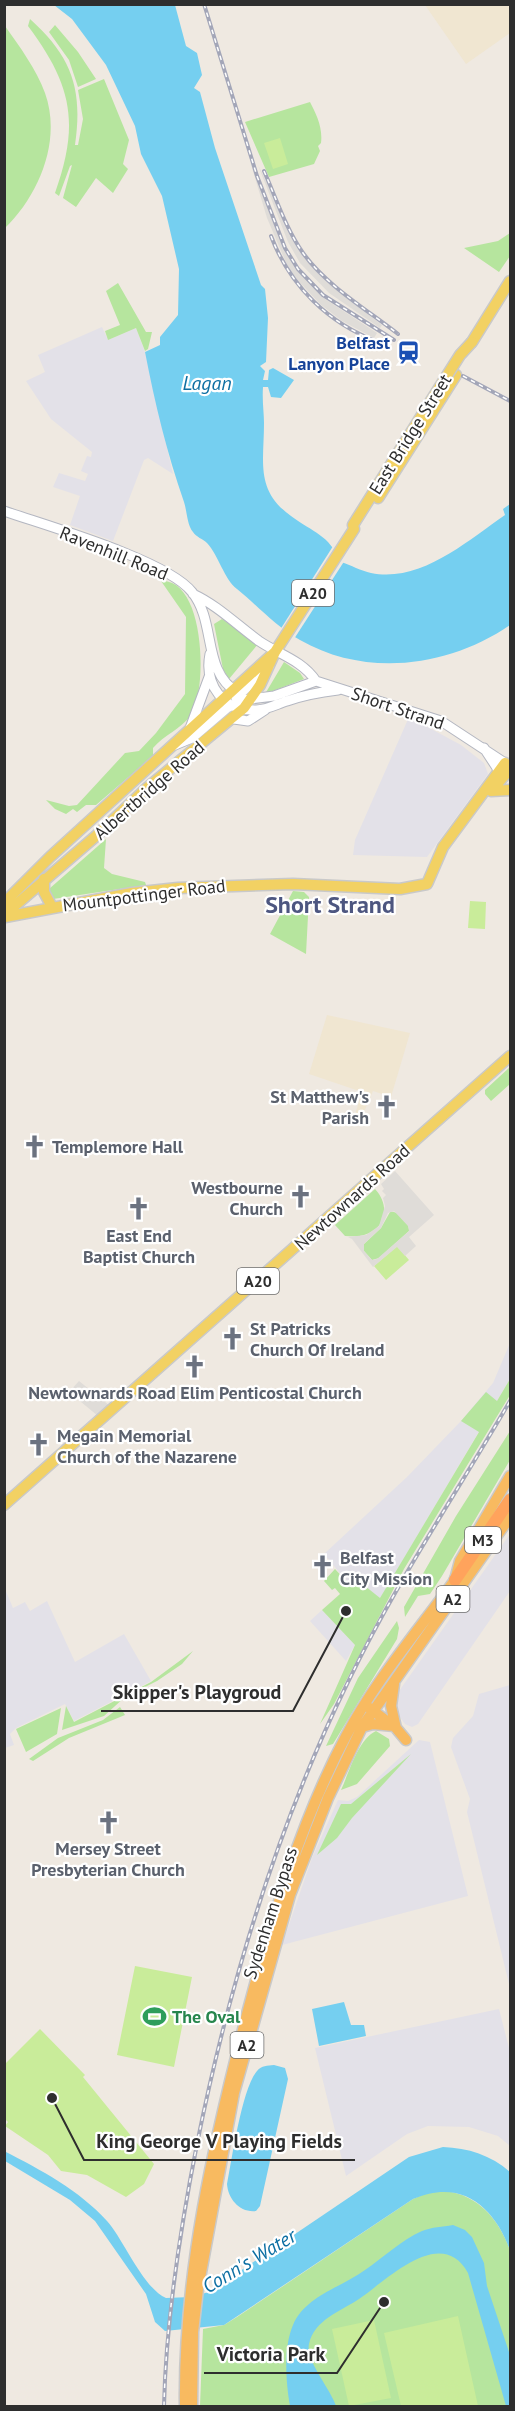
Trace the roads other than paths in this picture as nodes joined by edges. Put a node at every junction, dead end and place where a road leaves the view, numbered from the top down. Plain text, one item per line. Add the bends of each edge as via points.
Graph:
1 (510, 281) edge
2 (4, 512) edge
3 (193, 594) junction
4 (229, 617) junction
5 (205, 618) junction
6 (287, 634) joint
7 (276, 650) junction
8 (210, 654) junction
9 (209, 677) junction
10 (316, 681) junction
11 (341, 689) junction
12 (242, 694) junction
13 (228, 702) junction
14 (244, 708) junction
15 (266, 709) junction
16 (234, 719) junction
17 (188, 733) junction
18 (175, 745) junction
19 (507, 772) edge
20 (510, 790) edge
21 (491, 791) junction
22 (480, 799) junction
23 (43, 880) junction
24 (4, 903) edge
25 (52, 907) junction
26 (4, 909) edge
27 (4, 916) edge
28 (510, 1056) edge
29 (510, 1476) edge
30 (510, 1500) edge
31 (4, 1505) edge
32 (510, 1517) edge
33 (454, 1580) junction
34 (395, 1680) junction
35 (369, 1708) junction
36 (362, 1727) junction
37 (395, 1727) junction
38 (406, 1740) dead end
39 (194, 2288) junction
40 (189, 2333) junction
41 (185, 2406) edge
42 (192, 2406) edge

1 - 6 main road, East Bridge Street / A20, bridge
2 - 3 main road, Ravenhill Road via 153,565
3 - 4 main road
3 - 5 main road, Ravenhill Road
4 - 5 main road
4 - 7 main road
5 - 8 main road, Ravenhill Road
6 - 7 main road, Albertbridge Road / A20
7 - 10 main road via 306,668
7 - 12 main road, Albertbridge Road / A20
7 - 12 main road, Albertbridge Road / A20 via 270,665
8 - 9 main road, Ravenhill Road
8 - 12 main road, Ravenhill Road via 223,680
9 - 13 main road via 213,689
9 - 17 main road, Ravenhill Road
10 - 11 main road, Short Strand
10 - 12 main road via 274,696
11 - 15 main road, Short Strand via 306,695
11 - 19 main road, Short Strand via 441,721 484,748
12 - 13 main road, Albertbridge Road / A20
12 - 13 main road
12 - 14 main road, Albertbridge Road / A20
13 - 14 main road, Short Strand
13 - 17 main road, Albertbridge Road / A20
13 - 18 main road via 192,738
14 - 15 main road, Short Strand
14 - 16 main road, Albertbridge Road / A20
15 - 16 main road via 248,721
16 - 23 main road, Albertbridge Road / A20 via 147,788
17 - 18 main road, Albertbridge Road / A20
18 - 24 main road, Albertbridge Road / A20
19 - 21 main road
19 - 22 main road
20 - 21 main road
21 - 22 main road
22 - 25 main road, Mountpottinger Road via 439,853 428,884 402,889 293,884 204,886
23 - 25 main road
23 - 26 main road
23 - 27 main road, Albertbridge Road / A20
25 - 27 main road, Mountpottinger Road
28 - 31 main road, Newtownards Road / A20
29 - 33 highway, A2 via 460,1561
30 - 33 highway, M3
32 - 34 highway, Sydenham Bypass / A2
33 - 35 highway, Sydenham Bypass / A2
34 - 35 highway, Sydenham Bypass / A2
34 - 37 highway via 391,1706
35 - 36 highway, Sydenham Bypass / A2
35 - 37 highway
35 - 39 highway, Sydenham Bypass / A2 via 344,1740 314,1808 271,1926 226,2095
36 - 37 highway
36 - 39 highway, Sydenham Bypass / A2 via 328,1798 279,1929 234,2092
37 - 38 highway
39 - 40 highway, Sydenham Bypass / A2
40 - 41 highway, Sydenham Bypass / A2
40 - 42 highway, Sydenham Bypass / A2

